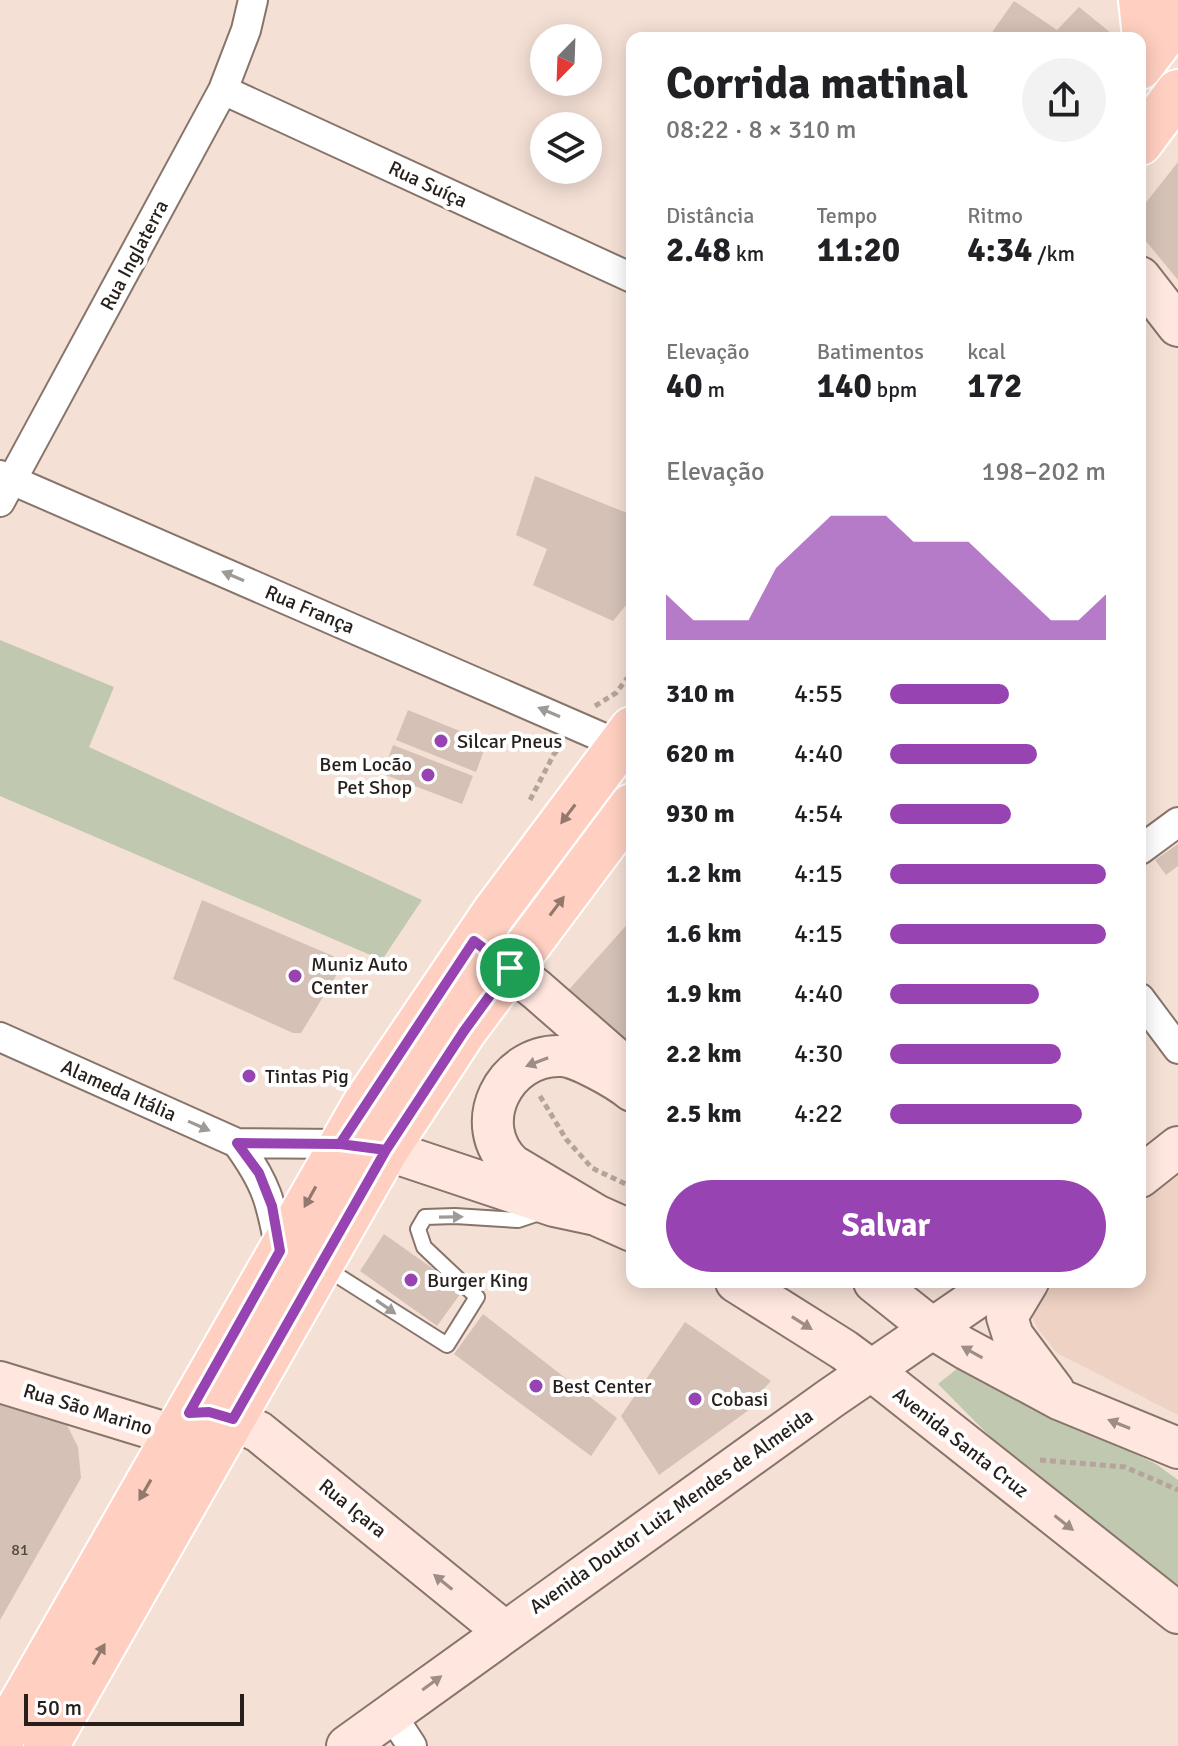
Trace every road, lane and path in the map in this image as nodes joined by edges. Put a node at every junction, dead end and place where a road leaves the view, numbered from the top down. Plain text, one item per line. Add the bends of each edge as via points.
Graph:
1 (253, 0) edge
2 (1141, 0) edge
3 (1178, 17) edge
4 (1143, 32) edge
5 (1146, 59) edge
6 (223, 90) junction
7 (1178, 92) edge
8 (1146, 135) edge
9 (626, 275) edge
10 (1146, 285) edge
11 (1178, 326) edge
12 (4, 486) edge
13 (626, 737) edge
14 (626, 814) edge
15 (1178, 822) edge
16 (1146, 846) edge
17 (474, 941) junction
18 (510, 968) junction
19 (1146, 1006) edge
20 (0, 1037) edge
21 (1178, 1049) edge
22 (626, 1068) edge
23 (626, 1086) edge
24 (237, 1143) junction
25 (340, 1144) junction
26 (1178, 1147) edge
27 (386, 1150) junction
28 (1146, 1172) edge
29 (554, 1206) junction
30 (596, 1215) junction
31 (626, 1228) edge
32 (280, 1251) junction
33 (320, 1265) junction
34 (746, 1288) edge
35 (882, 1288) edge
36 (991, 1288) edge
37 (1024, 1288) edge
38 (933, 1329) junction
39 (871, 1370) junction
40 (0, 1382) edge
41 (1061, 1400) junction
42 (233, 1419) junction
43 (183, 1425) junction
44 (1178, 1448) edge
45 (1178, 1613) edge
46 (504, 1631) junction
47 (402, 1730) edge
48 (0, 1741) edge
49 (46, 1746) edge
50 (347, 1746) edge

1 - 6 street, Rua Inglaterra
2 - 4 main road
3 - 5 main road
6 - 9 street, Rua Suíça
6 - 12 street, Rua Inglaterra
7 - 8 main road
10 - 11 main road
13 -> 12 street, Rua França
13 -> 17 main road
18 -> 14 main road
15 - 16 street
17 - 18 main road
17 - 25 main road
18 - 22 main road
18 - 27 main road
19 - 21 street
20 -> 24 street, Alameda Itália
23 -> 30 main road via 563,1055 523,1068 493,1105 495,1143 502,1155
24 - 25 street, Alameda Itália
24 - 32 street via 263,1181
25 - 27 main road
25 -> 32 main road
26 - 28 main road
27 - 29 main road
27 - 33 main road
29 - 30 main road
33 -> 29 lane via 447,1345 477,1297 421,1242 418,1229 425,1217 518,1220
30 - 31 main road
32 - 43 main road
33 - 42 main road
34 -> 39 main road, Avenida Santa Cruz
35 - 38 main road
36 - 38 main road, Avenida Doutor Luiz Mendes de Almeida
37 - 41 main road via 1007,1317 1013,1336
38 - 39 main road, Avenida Doutor Luiz Mendes de Almeida
41 -> 38 main road
39 -> 45 main road, Avenida Santa Cruz
39 - 46 main road, Avenida Doutor Luiz Mendes de Almeida
40 - 43 main road, Rua São Marino
44 -> 41 main road
42 - 43 main road, Rua Içara via 209,1412
46 -> 42 main road, Rua Içara via 259,1432
49 -> 42 main road
43 -> 48 main road
47 -> 46 main road, Avenida Doutor Luiz Mendes de Almeida
47 - 50 main road, Avenida Doutor Luiz Mendes de Almeida

